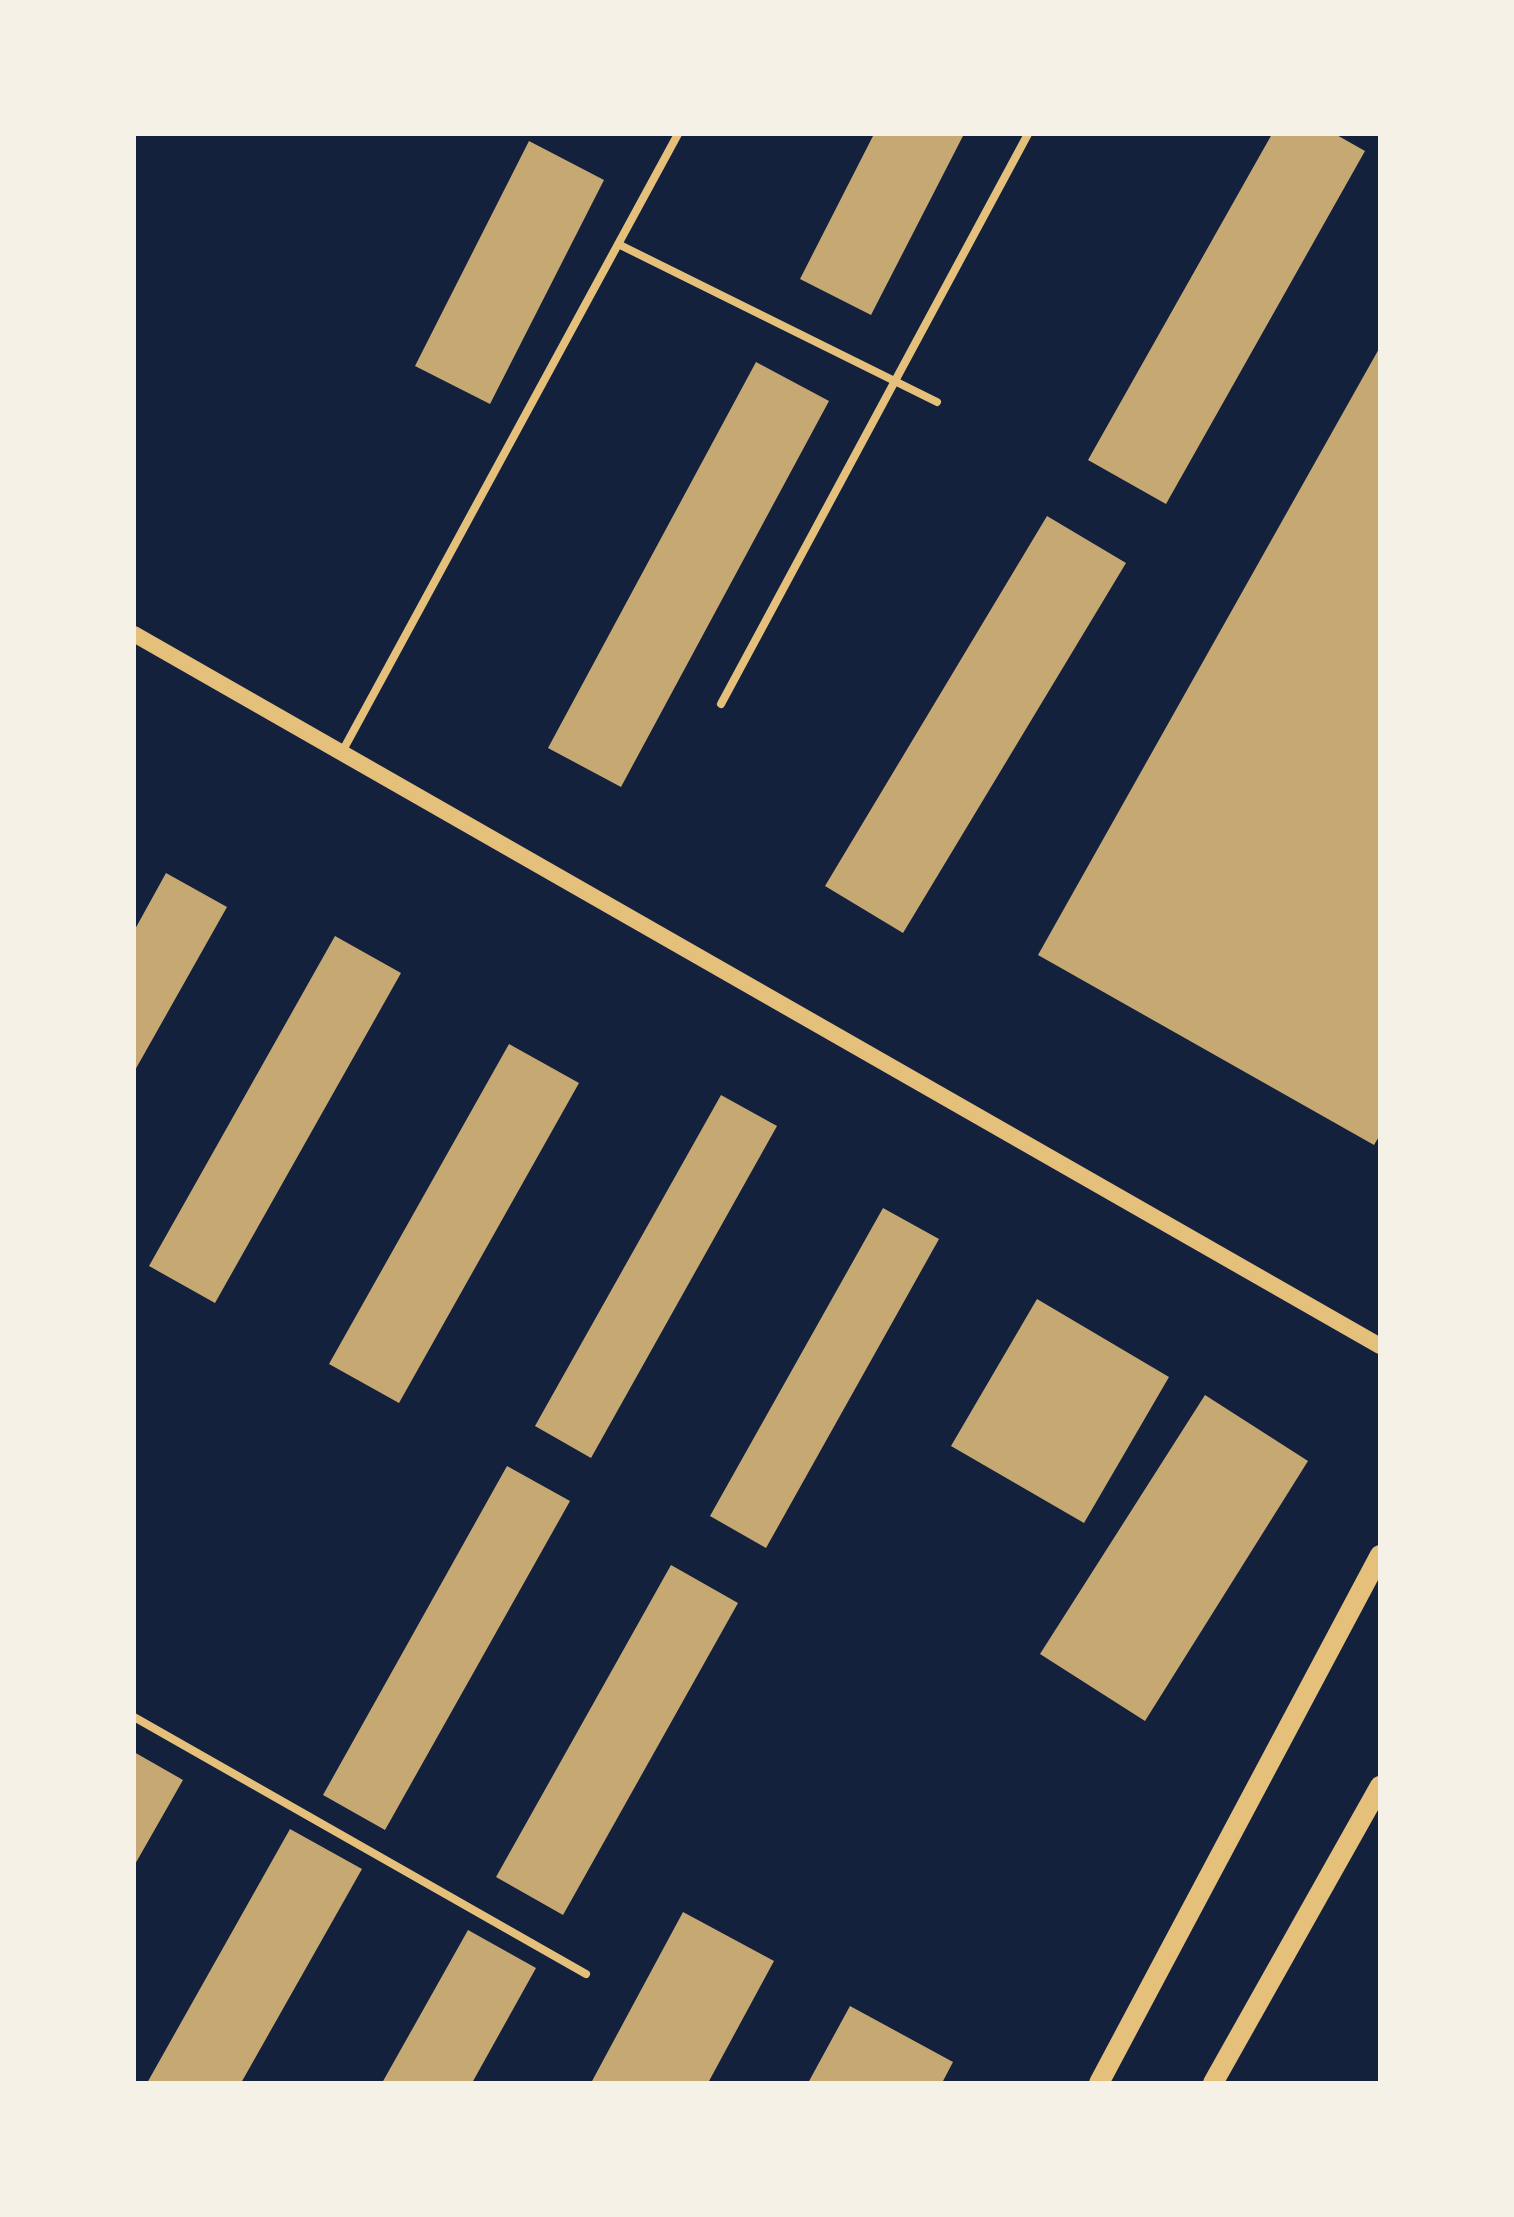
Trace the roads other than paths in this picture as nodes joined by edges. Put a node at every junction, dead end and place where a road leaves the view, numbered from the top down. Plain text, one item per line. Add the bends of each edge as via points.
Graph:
1 (678, 134) edge
2 (1028, 134) edge
3 (618, 244) junction
4 (895, 381) junction
5 (937, 402) dead end
6 (134, 634) edge
7 (721, 704) dead end
8 (342, 752) junction
9 (1380, 1346) edge
10 (1380, 1555) edge
11 (134, 1717) edge
12 (1380, 1786) edge
13 (586, 1974) dead end
14 (1099, 2083) edge
15 (1213, 2083) edge

1 - 3 street
2 - 4 street
3 - 4 street
3 - 8 street
4 - 5 street
4 - 7 street
6 - 8 main road
8 - 9 main road
10 - 14 main road
11 - 13 street
12 - 15 main road

